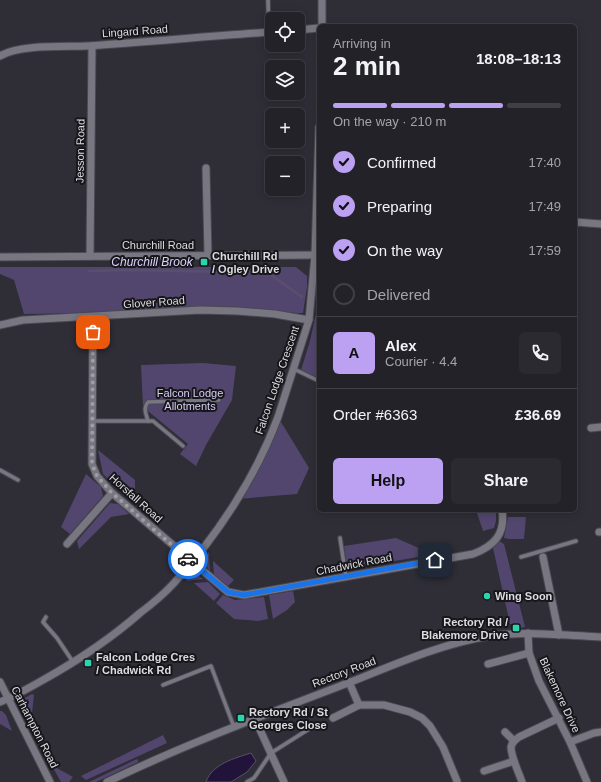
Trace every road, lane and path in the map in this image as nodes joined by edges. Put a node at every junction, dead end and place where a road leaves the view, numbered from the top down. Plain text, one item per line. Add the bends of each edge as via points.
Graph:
1 (268, 0) edge
2 (322, 0) edge
3 (269, 12) edge
4 (322, 24) edge
5 (317, 28) edge
6 (305, 29) edge
7 (265, 32) edge
8 (92, 46) junction
9 (0, 56) edge
10 (206, 168) dead end
11 (317, 212) edge
12 (577, 222) edge
13 (601, 224) edge
14 (208, 255) junction
15 (316, 255) junction
16 (0, 256) edge
17 (90, 256) junction
18 (316, 290) edge
19 (93, 317) junction
20 (309, 320) junction
21 (0, 325) edge
22 (294, 369) junction
23 (317, 379) edge
24 (219, 400) dead end
25 (148, 421) junction
26 (92, 422) junction
27 (601, 427) edge
28 (591, 428) dead end
29 (183, 446) dead end
30 (0, 470) edge
31 (18, 480) dead end
32 (112, 493) junction
33 (502, 512) edge
34 (340, 538) dead end
35 (576, 541) dead end
36 (67, 544) dead end
37 (542, 554) junction
38 (522, 557) dead end
39 (192, 562) junction
40 (346, 577) junction
41 (46, 617) dead end
42 (528, 633) junction
43 (560, 635) junction
44 (601, 637) edge
45 (529, 653) junction
46 (74, 663) junction
47 (488, 664) dead end
48 (0, 682) edge
49 (349, 682) junction
50 (162, 685) dead end
51 (8, 698) junction
52 (0, 702) edge
53 (359, 706) junction
54 (333, 718) dead end
55 (559, 718) junction
56 (255, 719) junction
57 (311, 726) dead end
58 (234, 727) junction
59 (505, 732) dead end
60 (601, 732) edge
61 (514, 741) junction
62 (570, 742) junction
63 (271, 754) junction
64 (514, 761) junction
65 (484, 771) dead end
66 (457, 781) dead end
67 (50, 782) edge
68 (108, 782) edge
69 (247, 782) edge
70 (284, 782) edge
71 (522, 782) edge
72 (587, 782) edge

1 - 3 lane
2 - 4 street
5 - 6 street
7 - 8 street, Lingard Road
8 - 9 street, Lingard Road via 26,49
8 - 17 street, Jesson Road
10 - 14 street
11 - 15 street, Falcon Lodge Crescent
12 - 13 street
14 - 15 street, Churchill Road
14 - 17 street, Churchill Road
15 - 18 street, Falcon Lodge Crescent
16 - 17 street, Churchill Road
18 - 20 street, Falcon Lodge Crescent
19 - 20 street, Glover Road via 200,310 275,314
19 - 21 street, Glover Road via 23,320
19 - 26 street, Horsfall Road
20 - 22 street, Falcon Lodge Crescent
22 - 23 lane
22 - 39 street, Falcon Lodge Crescent via 273,432 258,462 237,499
24 - 25 lane via 148,402 145,409
25 - 26 lane
25 - 29 lane via 153,421
26 - 32 street, Horsfall Road via 92,464 97,476
27 - 28 street
30 - 31 lane
32 - 36 street
32 - 39 street, Horsfall Road
33 - 40 street, Chadwick Road via 498,537 483,550
34 - 40 lane
35 - 37 lane
37 - 38 lane
37 - 43 street
39 - 40 street, Chadwick Road via 228,592 237,595
39 - 46 street, Falcon Lodge Crescent via 159,598 116,634
41 - 46 lane via 44,622
42 - 43 street, Rectory Road
42 - 45 street, Blakemore Drive
42 - 49 street, Rectory Road via 490,636 451,645
43 - 44 street, Rectory Road
45 - 47 street
45 - 55 street, Blakemore Drive via 539,681
46 - 51 street, Falcon Lodge Crescent
48 - 51 street, Carhampton Road
49 - 53 street
49 - 56 street, Rectory Road
50 - 58 lane via 211,666
51 - 52 street, Falcon Lodge Crescent
51 - 67 street, Carhampton Road
53 - 54 street
53 - 66 street via 399,708 422,718 443,747
55 - 61 street
55 - 62 street, Blakemore Drive
56 - 58 street, Rectory Road
56 - 63 street
57 - 63 lane
58 - 68 street, Rectory Road
59 - 61 street
60 - 62 street, Blakemore Drive
61 - 64 street via 511,746
62 - 72 street, Blakemore Drive
63 - 69 lane via 254,778
63 - 70 street
64 - 65 street
64 - 71 street

